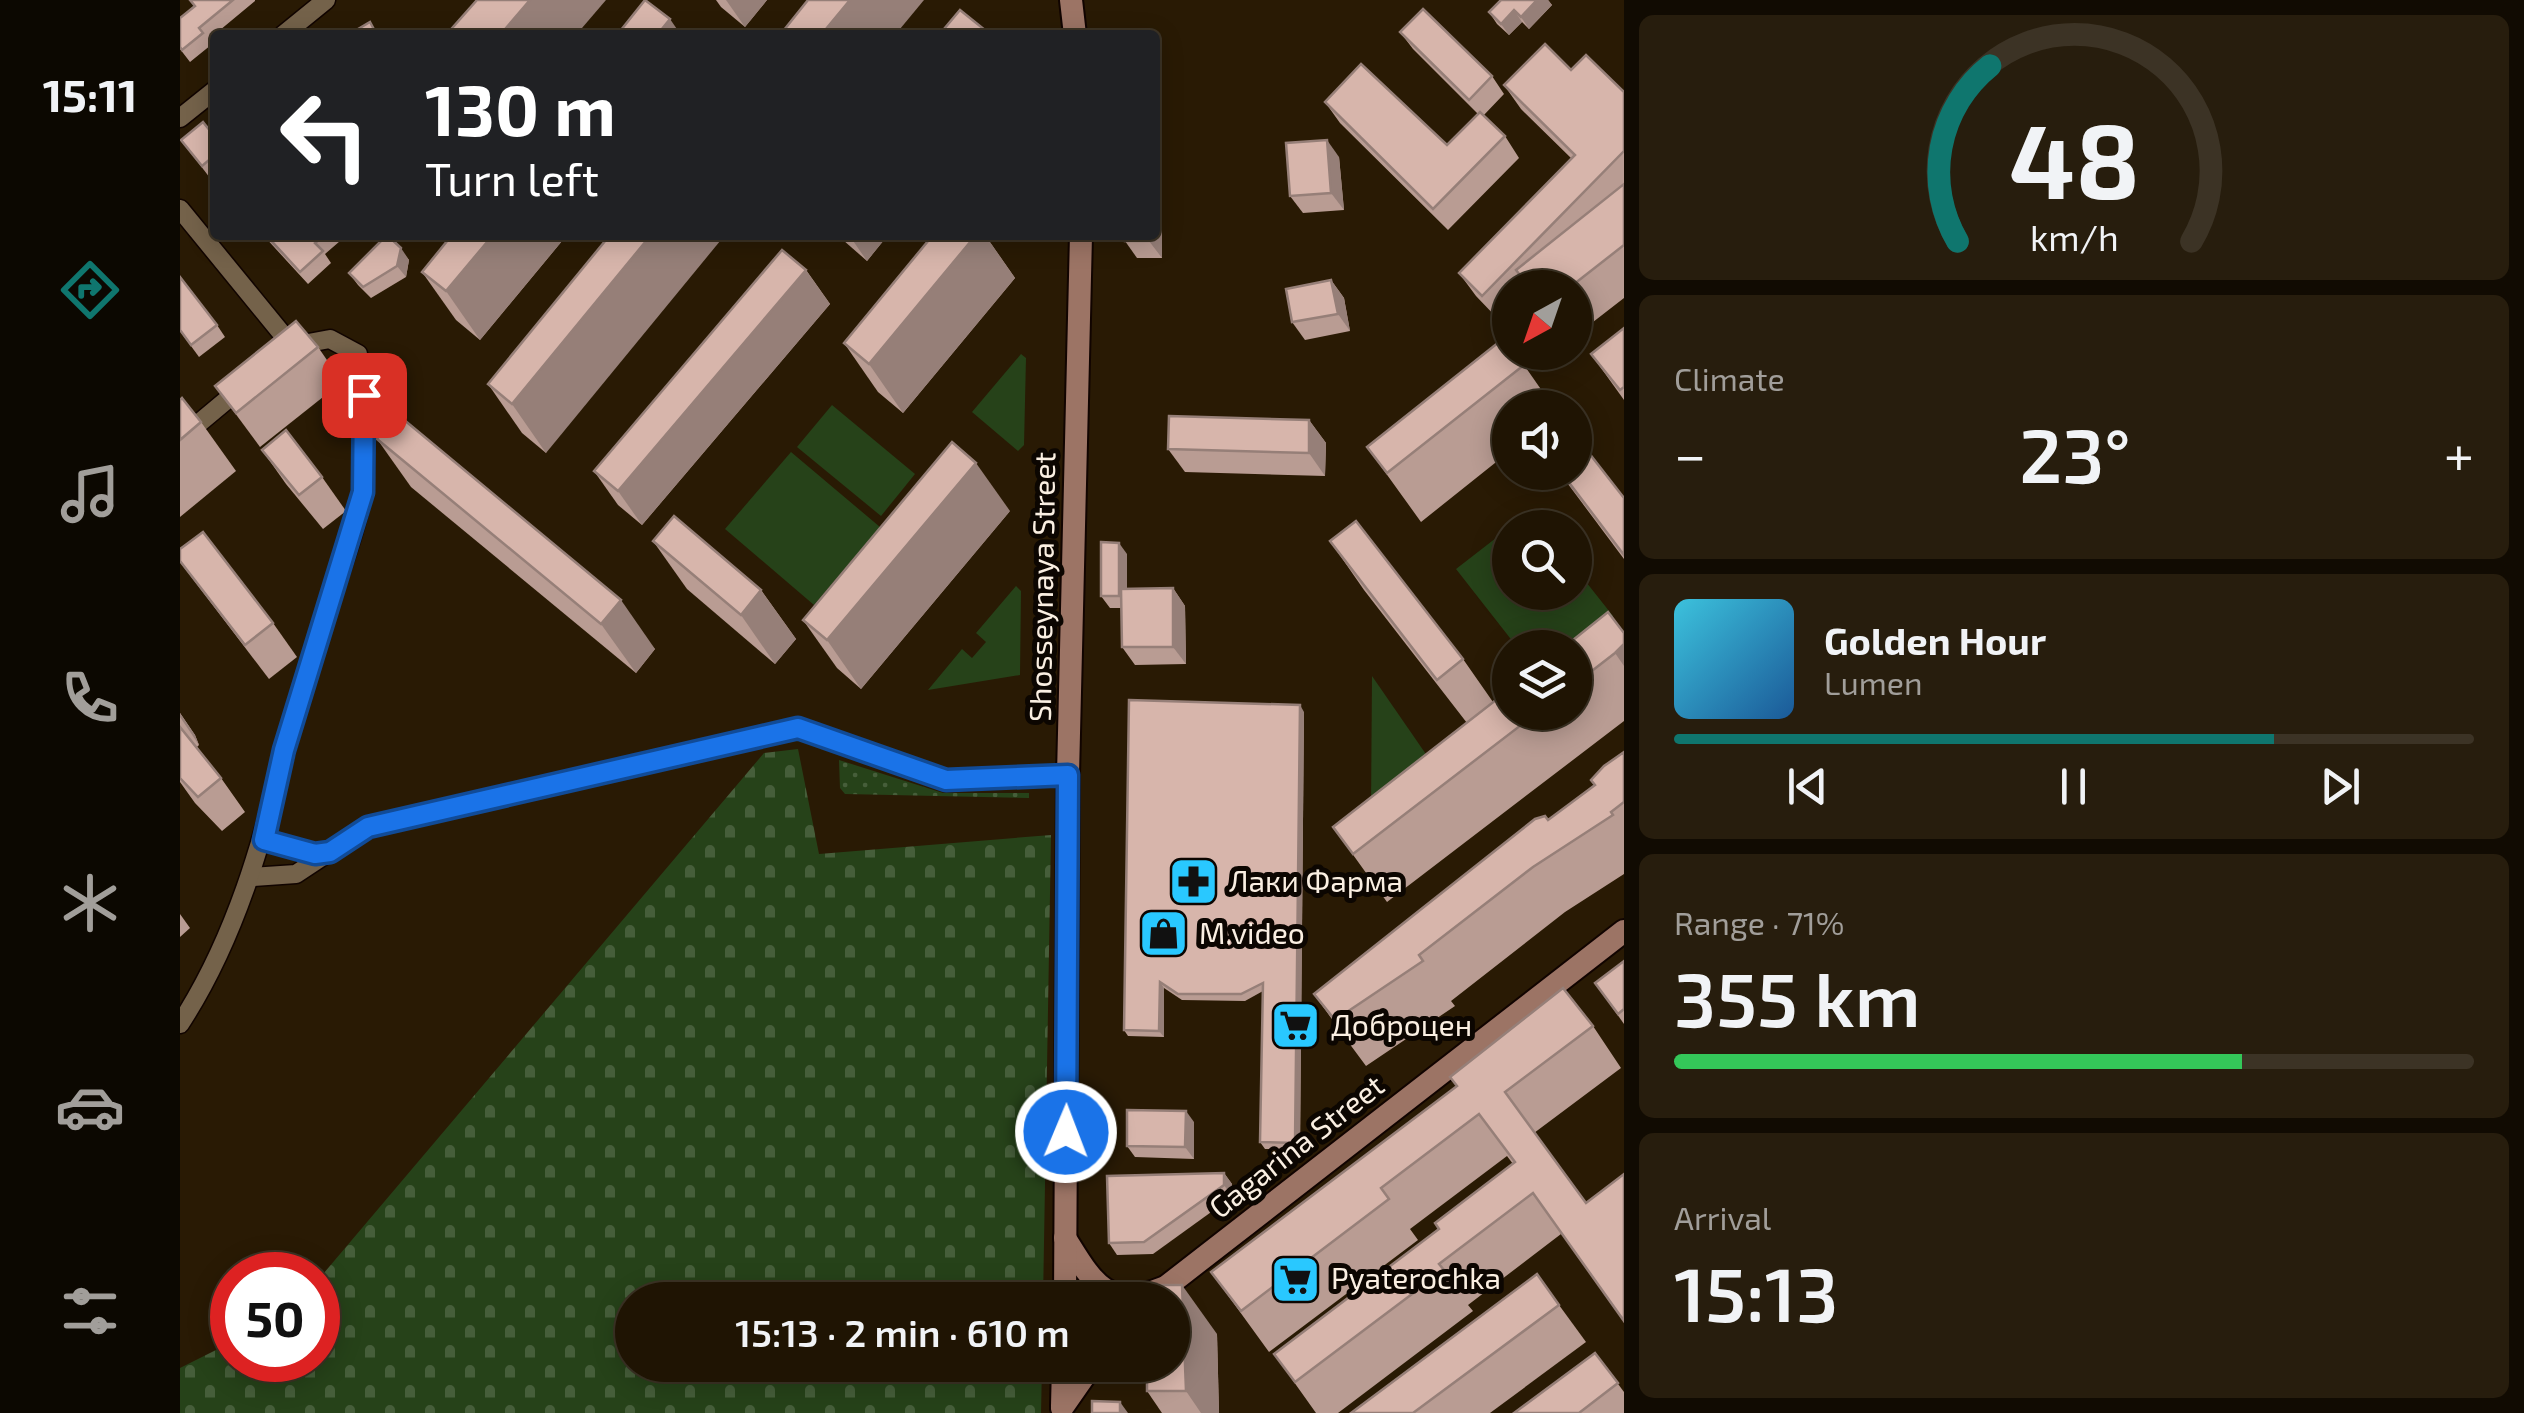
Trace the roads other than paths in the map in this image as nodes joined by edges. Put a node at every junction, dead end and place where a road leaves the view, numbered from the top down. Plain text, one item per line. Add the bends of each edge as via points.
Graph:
1 (326, 0) edge
2 (1071, 0) edge
3 (289, 30) edge
4 (1074, 30) edge
5 (210, 94) edge
6 (180, 118) edge
7 (180, 209) edge
8 (1081, 240) edge
9 (250, 381) edge
10 (180, 439) edge
11 (1068, 775) junction
12 (264, 840) junction
13 (330, 852) junction
14 (252, 876) junction
15 (1624, 931) edge
16 (180, 1024) edge
17 (1065, 1238) junction
18 (1064, 1282) edge
19 (1093, 1282) edge
20 (1178, 1282) edge
21 (1063, 1382) edge
22 (1081, 1382) edge
23 (1062, 1410) edge

1 - 3 street
2 - 4 main road
5 - 6 street
7 - 12 street via 285,352 330,339 358,354 364,395 363,492 284,750
8 - 11 main road, Shosseynaya Street
9 - 10 street
11 - 13 street via 946,780 798,728 368,827
11 - 17 main road, Shosseynaya Street
12 - 13 street
12 - 14 street
13 - 14 street via 296,874
14 - 16 street
15 - 20 main road, Gagarina Street
17 - 18 main road, Shosseynaya Street
17 - 19 main road
21 - 23 main road
22 - 23 main road

